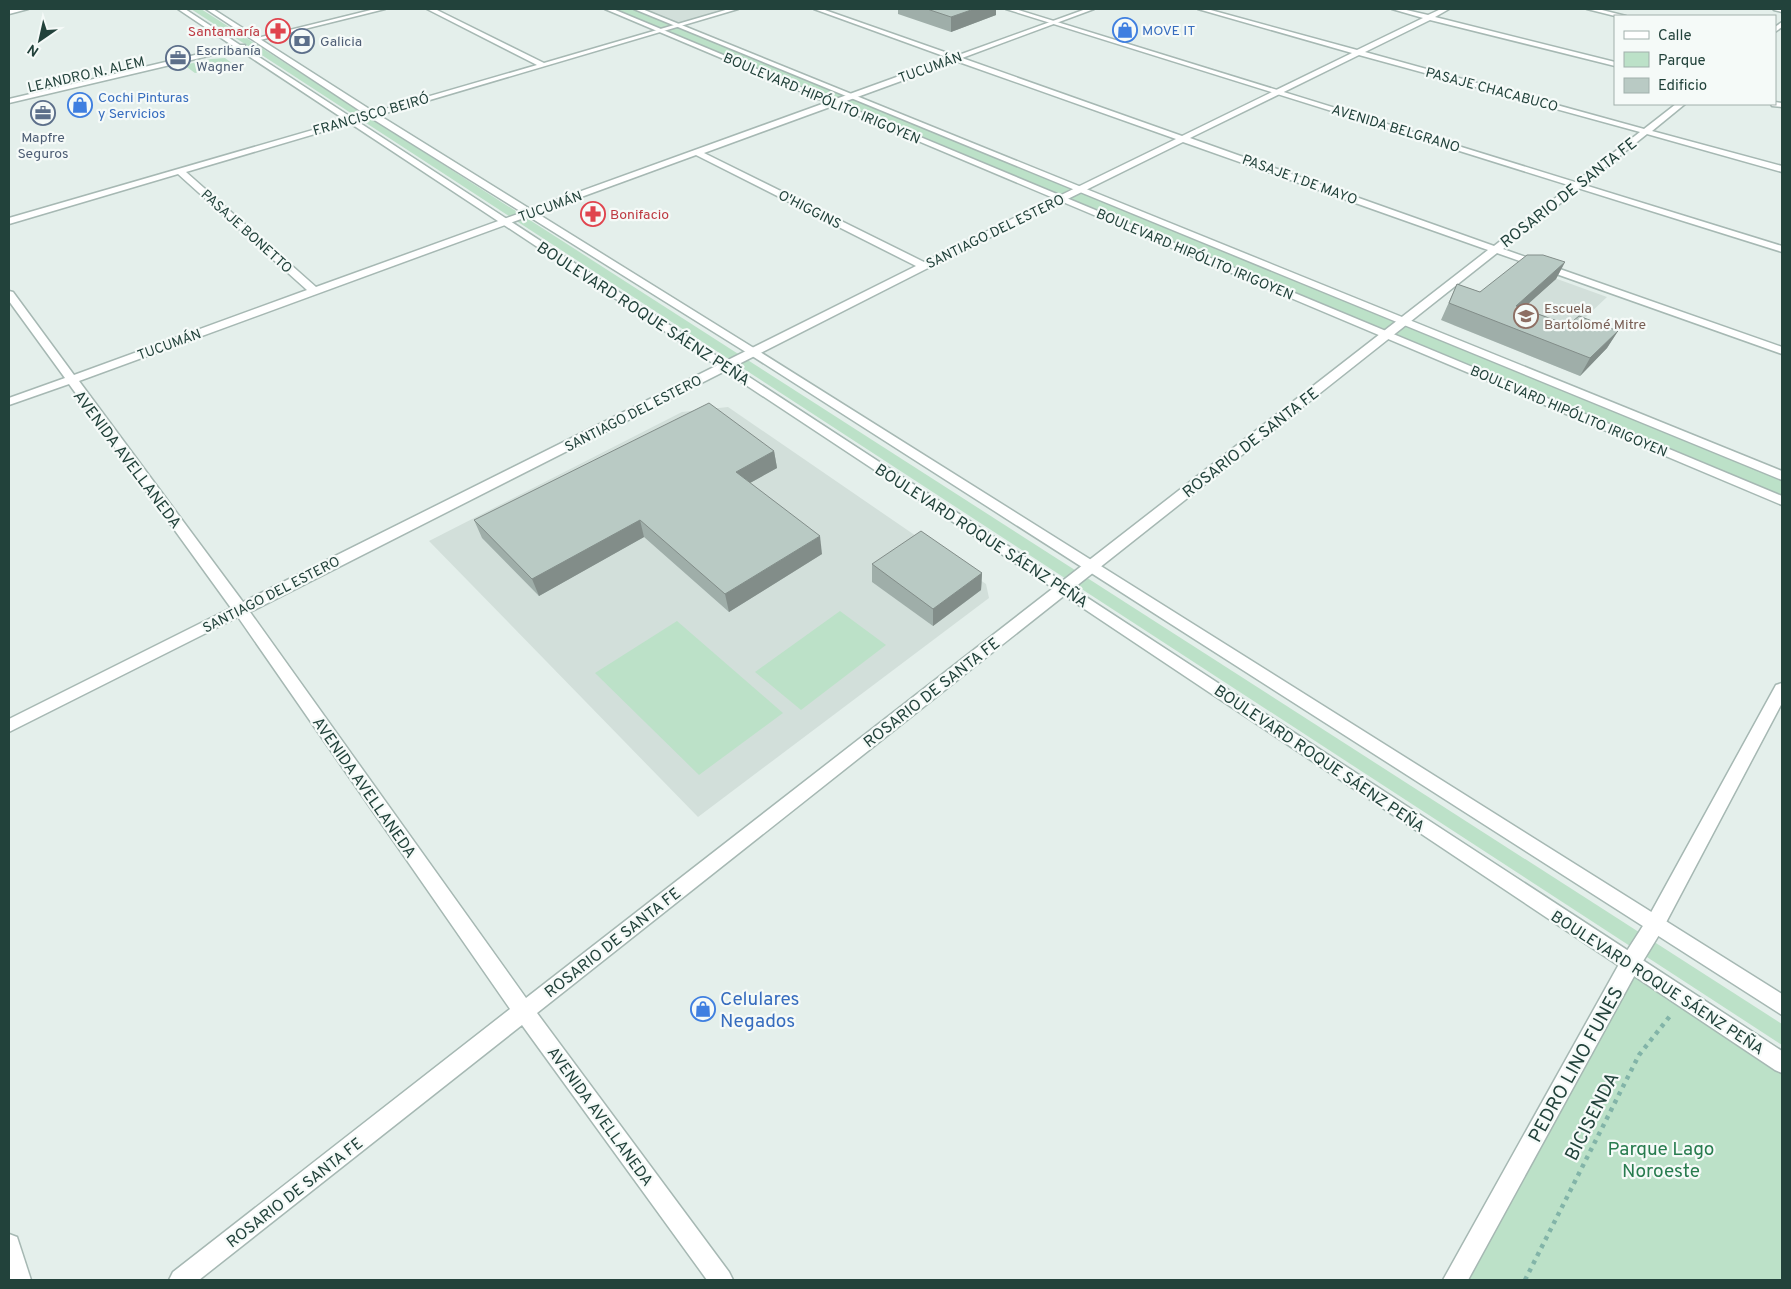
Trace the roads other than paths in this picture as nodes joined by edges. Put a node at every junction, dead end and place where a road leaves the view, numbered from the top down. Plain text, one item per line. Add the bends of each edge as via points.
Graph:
1 (25, 9) edge
2 (181, 9) edge
3 (209, 9) edge
4 (382, 9) edge
5 (430, 9) edge
6 (608, 9) edge
7 (637, 9) edge
8 (735, 9) edge
9 (818, 9) edge
10 (1008, 9) edge
11 (1091, 9) edge
12 (1202, 9) edge
13 (1395, 9) edge
14 (1446, 9) edge
15 (1590, 9) edge
16 (1776, 9) edge
17 (1782, 10) edge
18 (9, 12) edge
19 (1618, 15) edge
20 (1429, 17) junction
21 (1053, 23) junction
22 (677, 25) junction
23 (659, 30) junction
24 (255, 39) junction
25 (233, 44) junction
26 (1358, 52) junction
27 (956, 58) junction
28 (541, 64) junction
29 (1614, 64) edge
30 (9, 92) edge
31 (1278, 92) junction
32 (851, 96) junction
33 (9, 101) edge
34 (834, 102) junction
35 (1680, 105) edge
36 (371, 114) junction
37 (350, 120) junction
38 (1646, 132) junction
39 (1186, 139) junction
40 (696, 152) junction
41 (1782, 169) edge
42 (180, 171) junction
43 (1577, 185) junction
44 (1080, 190) junction
45 (1063, 198) junction
46 (531, 212) junction
47 (9, 221) edge
48 (504, 222) junction
49 (1496, 249) junction
50 (1782, 249) edge
51 (924, 266) junction
52 (314, 291) junction
53 (9, 294) edge
54 (1404, 321) junction
55 (1387, 334) junction
56 (1782, 351) edge
57 (753, 352) junction
58 (725, 366) junction
59 (70, 380) junction
60 (9, 402) edge
61 (1782, 476) edge
62 (1782, 500) edge
63 (1091, 567) junction
64 (1064, 588) junction
65 (240, 609) junction
66 (1781, 696) edge
67 (9, 726) edge
68 (1655, 924) junction
69 (1630, 964) junction
70 (1782, 1005) edge
71 (524, 1012) junction
72 (1782, 1063) edge
73 (9, 1245) edge
74 (20, 1280) edge
75 (181, 1280) edge
76 (721, 1280) edge
77 (1455, 1280) edge

1 - 18 street
2 - 25 street, BOULEVARD ROQUE SÁENZ PEÑA
3 - 24 street, BOULEVARD ROQUE SÁENZ PEÑA
4 - 24 street, LEANDRO N. ALEM
5 - 28 street
6 - 23 street, BOULEVARD HIPÓLITO IRIGOYEN
7 - 22 street, BOULEVARD HIPÓLITO IRIGOYEN
8 - 22 street, FRANCISCO BEIRÓ
9 - 27 street, PASAJE 1 DE MAYO
10 - 21 street, AVENIDA BELGRANO
11 - 21 street, TUCUMÁN
12 - 26 street, PASAJE CHACABUCO
13 - 20 street
14 - 20 street, SANTIAGO DEL ESTERO
15 - 19 street
16 - 17 street
20 - 26 street, SANTIAGO DEL ESTERO
20 - 29 street
21 - 27 street, TUCUMÁN
21 - 31 street, AVENIDA BELGRANO
22 - 23 street, FRANCISCO BEIRÓ
22 - 32 street, BOULEVARD HIPÓLITO IRIGOYEN
23 - 28 street, FRANCISCO BEIRÓ
23 - 34 street, BOULEVARD HIPÓLITO IRIGOYEN
24 - 25 street, LEANDRO N. ALEM
24 - 25 street, LEANDRO N. ALEM
24 - 36 street, BOULEVARD ROQUE SÁENZ PEÑA
25 - 30 street, LEANDRO N. ALEM
25 - 33 street, LEANDRO N. ALEM
25 - 37 street, BOULEVARD ROQUE SÁENZ PEÑA
26 - 31 street, SANTIAGO DEL ESTERO
26 - 38 street, PASAJE CHACABUCO
27 - 32 street, TUCUMÁN
27 - 39 street, PASAJE 1 DE MAYO
28 - 36 street, FRANCISCO BEIRÓ
31 - 39 street, SANTIAGO DEL ESTERO
31 - 43 street, AVENIDA BELGRANO
32 - 34 street, TUCUMÁN
32 - 44 street, BOULEVARD HIPÓLITO IRIGOYEN
34 - 40 street, TUCUMÁN
34 - 45 street, BOULEVARD HIPÓLITO IRIGOYEN
35 - 38 street, ROSARIO DE SANTA FE
36 - 37 street, FRANCISCO BEIRÓ
36 - 46 street, BOULEVARD ROQUE SÁENZ PEÑA
37 - 42 street, FRANCISCO BEIRÓ
37 - 48 street, BOULEVARD ROQUE SÁENZ PEÑA
38 - 41 street, PASAJE CHACABUCO
38 - 43 street, ROSARIO DE SANTA FE
39 - 44 street, SANTIAGO DEL ESTERO
39 - 49 street, PASAJE 1 DE MAYO
40 - 46 street, TUCUMÁN
40 - 51 street, O'HIGGINS
42 - 47 street, FRANCISCO BEIRÓ
42 - 52 street, PASAJE BONETTO
43 - 49 street, ROSARIO DE SANTA FE
43 - 50 street, AVENIDA BELGRANO
44 - 45 street, SANTIAGO DEL ESTERO
44 - 54 street, BOULEVARD HIPÓLITO IRIGOYEN
45 - 51 street, SANTIAGO DEL ESTERO
45 - 55 street, BOULEVARD HIPÓLITO IRIGOYEN
46 - 48 street, TUCUMÁN
46 - 57 street, BOULEVARD ROQUE SÁENZ PEÑA
48 - 52 street, TUCUMÁN
48 - 58 street, BOULEVARD ROQUE SÁENZ PEÑA
49 - 54 street, ROSARIO DE SANTA FE
49 - 56 street, PASAJE 1 DE MAYO
51 - 57 street, SANTIAGO DEL ESTERO
52 - 59 street, TUCUMÁN
53 - 59 street, AVENIDA AVELLANEDA
54 - 55 street, ROSARIO DE SANTA FE
54 - 61 street, BOULEVARD HIPÓLITO IRIGOYEN
55 - 62 street, BOULEVARD HIPÓLITO IRIGOYEN
55 - 63 street, ROSARIO DE SANTA FE
57 - 58 street, SANTIAGO DEL ESTERO
57 - 63 street, BOULEVARD ROQUE SÁENZ PEÑA
58 - 64 street, BOULEVARD ROQUE SÁENZ PEÑA
58 - 65 street, SANTIAGO DEL ESTERO
59 - 60 street, TUCUMÁN
59 - 65 street, AVENIDA AVELLANEDA
63 - 64 street, ROSARIO DE SANTA FE
63 - 68 street, BOULEVARD ROQUE SÁENZ PEÑA
64 - 69 street, BOULEVARD ROQUE SÁENZ PEÑA
64 - 71 street, ROSARIO DE SANTA FE
65 - 67 street, SANTIAGO DEL ESTERO
65 - 71 street, AVENIDA AVELLANEDA
66 - 68 street, PEDRO LINO FUNES
68 - 69 street, PEDRO LINO FUNES
68 - 70 street, BOULEVARD ROQUE SÁENZ PEÑA
69 - 72 street, BOULEVARD ROQUE SÁENZ PEÑA
69 - 77 street, PEDRO LINO FUNES
71 - 75 street, ROSARIO DE SANTA FE
71 - 76 street, AVENIDA AVELLANEDA
73 - 74 street

